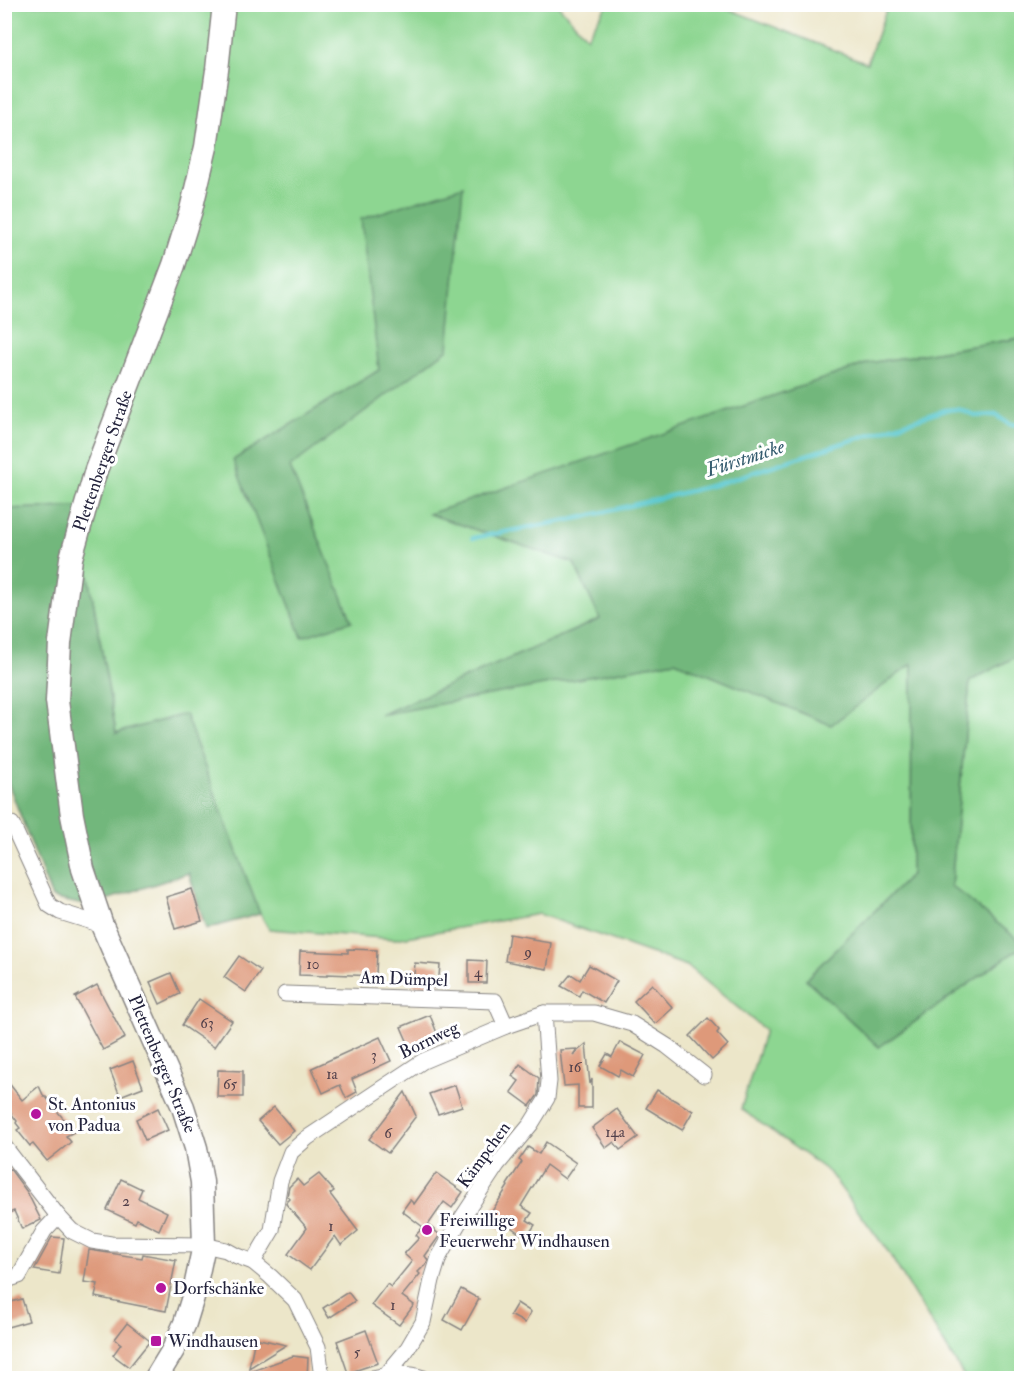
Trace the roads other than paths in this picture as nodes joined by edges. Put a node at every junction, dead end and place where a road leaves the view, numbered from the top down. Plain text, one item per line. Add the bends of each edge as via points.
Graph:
1 (224, 4) edge
2 (12, 824) dead end
3 (102, 925) junction
4 (285, 994) dead end
5 (544, 1013) junction
6 (506, 1026) junction
7 (704, 1075) dead end
8 (4, 1146) edge
9 (57, 1216) junction
10 (204, 1245) junction
11 (253, 1262) junction
12 (4, 1281) edge
13 (380, 1377) edge
14 (156, 1378) edge
15 (322, 1378) edge
16 (423, 1378) edge

1 - 3 main road, Plettenberger Straße via 206,147 191,210 96,470 71,558 57,701 72,815 83,869
2 - 3 street via 49,905
3 - 10 main road, Plettenberger Straße via 183,1107 202,1182
4 - 6 street, Am Dümpel via 495,1001
5 - 6 street, Bornweg
5 - 7 street, Bornweg via 594,1013 632,1024
5 - 13 street, Kämpchen via 548,1098 497,1165 439,1257 423,1322 406,1351
6 - 11 street, Bornweg via 423,1061 291,1152 280,1181 272,1230
8 - 9 street
9 - 10 street via 72,1231 92,1241
9 - 12 street via 19,1276
10 - 11 street
10 - 14 main road, Plettenberger Straße via 185,1323
11 - 15 street via 295,1300 318,1347
13 - 16 street via 406,1374

